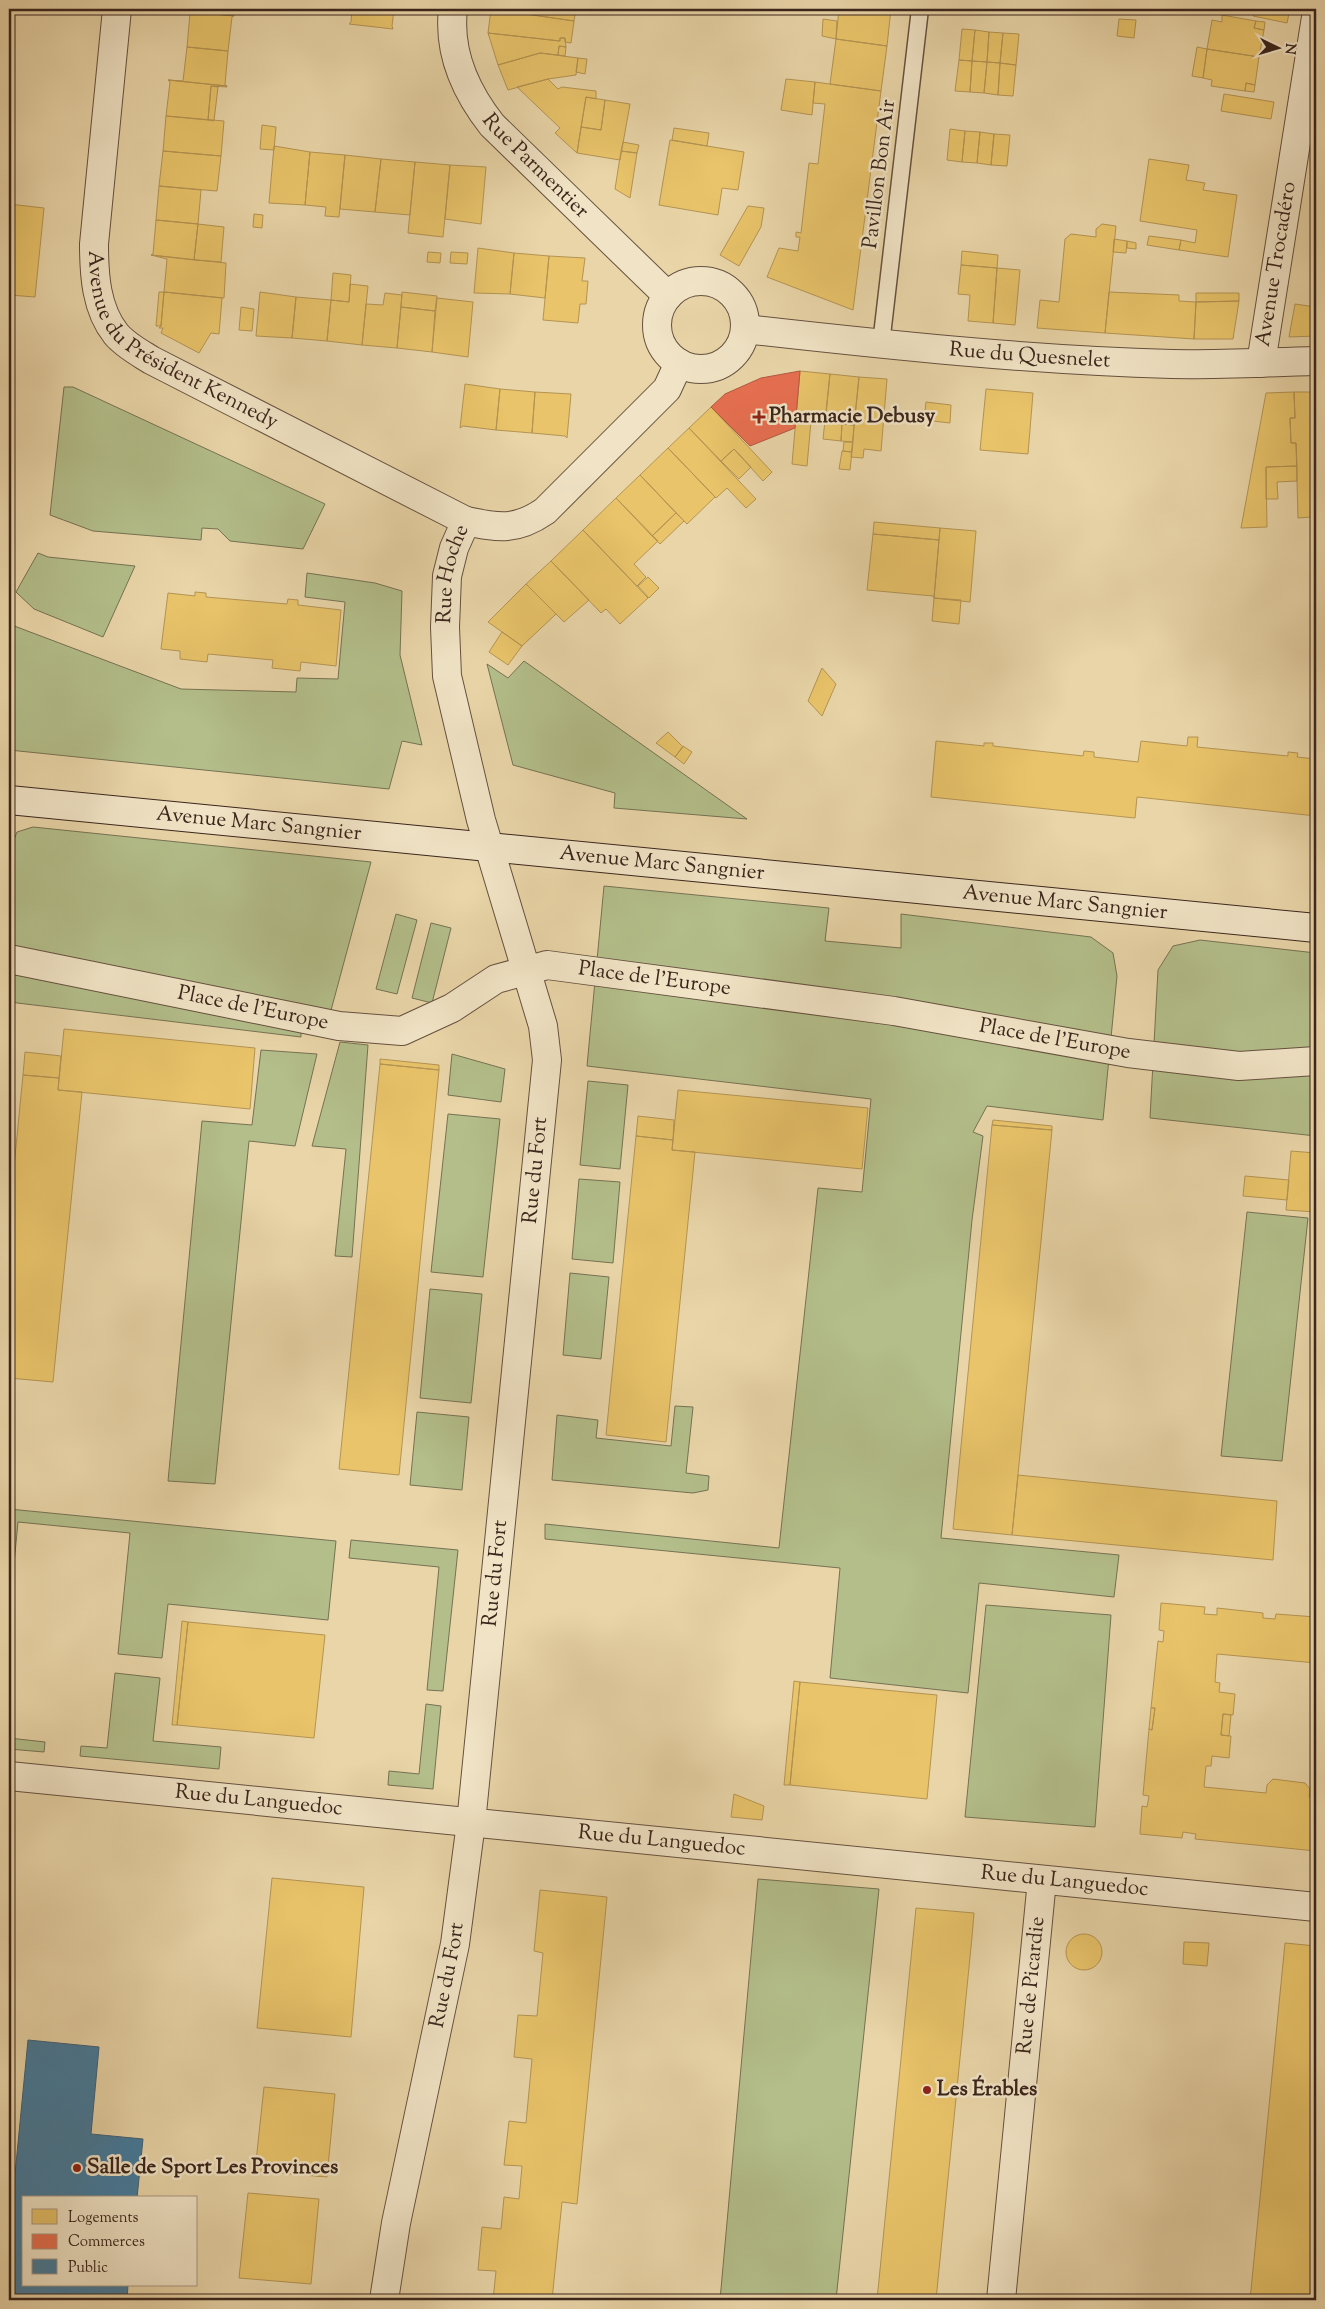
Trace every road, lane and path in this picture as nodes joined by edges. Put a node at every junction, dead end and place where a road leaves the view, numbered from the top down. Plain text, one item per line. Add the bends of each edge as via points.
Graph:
1 (117, 9) edge
2 (453, 9) edge
3 (920, 9) edge
4 (1316, 17) edge
5 (668, 296) junction
6 (745, 329) junction
7 (882, 344) junction
8 (1316, 361) edge
9 (1261, 362) junction
10 (679, 363) junction
11 (466, 521) junction
12 (9, 800) edge
13 (491, 847) junction
14 (1316, 928) edge
15 (9, 959) edge
16 (527, 971) junction
17 (1316, 1061) edge
18 (9, 1776) edge
19 (471, 1823) junction
20 (1042, 1880) junction
21 (1316, 1907) edge
22 (384, 2300) edge
23 (1001, 2300) edge

1 - 11 street, Avenue du Président Kennedy via 94,271 105,315 117,335 151,360
2 - 5 street, Rue Parmentier via 455,55 477,106 492,125
3 - 7 lane, Pavillon Bon Air
4 - 9 street, Avenue Trocadéro
5 - 6 street via 690,282 715,283 730,291 741,304
5 - 10 street via 660,312 658,332 665,350
6 - 7 street, Rue du Quesnelet
6 - 10 street via 738,350 721,364 700,369
7 - 9 street, Rue du Quesnelet via 1173,364
8 - 9 street, Rue du Quesnelet
10 - 11 street, Rue Hoche via 666,389 545,511 529,522 513,526
11 - 13 street, Rue Hoche via 454,548 447,576 445,652 452,704 481,820
12 - 13 street, Avenue Marc Sangnier
13 - 14 street, Avenue Marc Sangnier
13 - 16 street, Rue du Fort
15 - 16 street, Place de l'Europe via 339,1026 402,1031 452,1008 496,978
16 - 17 street, Place de l'Europe via 548,965 819,1000 1128,1053 1238,1066
16 - 19 street, Rue du Fort via 543,1026 547,1060
18 - 19 street, Rue du Languedoc
19 - 20 street, Rue du Languedoc
19 - 22 street, Rue du Fort via 455,1944 396,2223
20 - 21 street, Rue du Languedoc
20 - 23 street, Rue de Picardie

